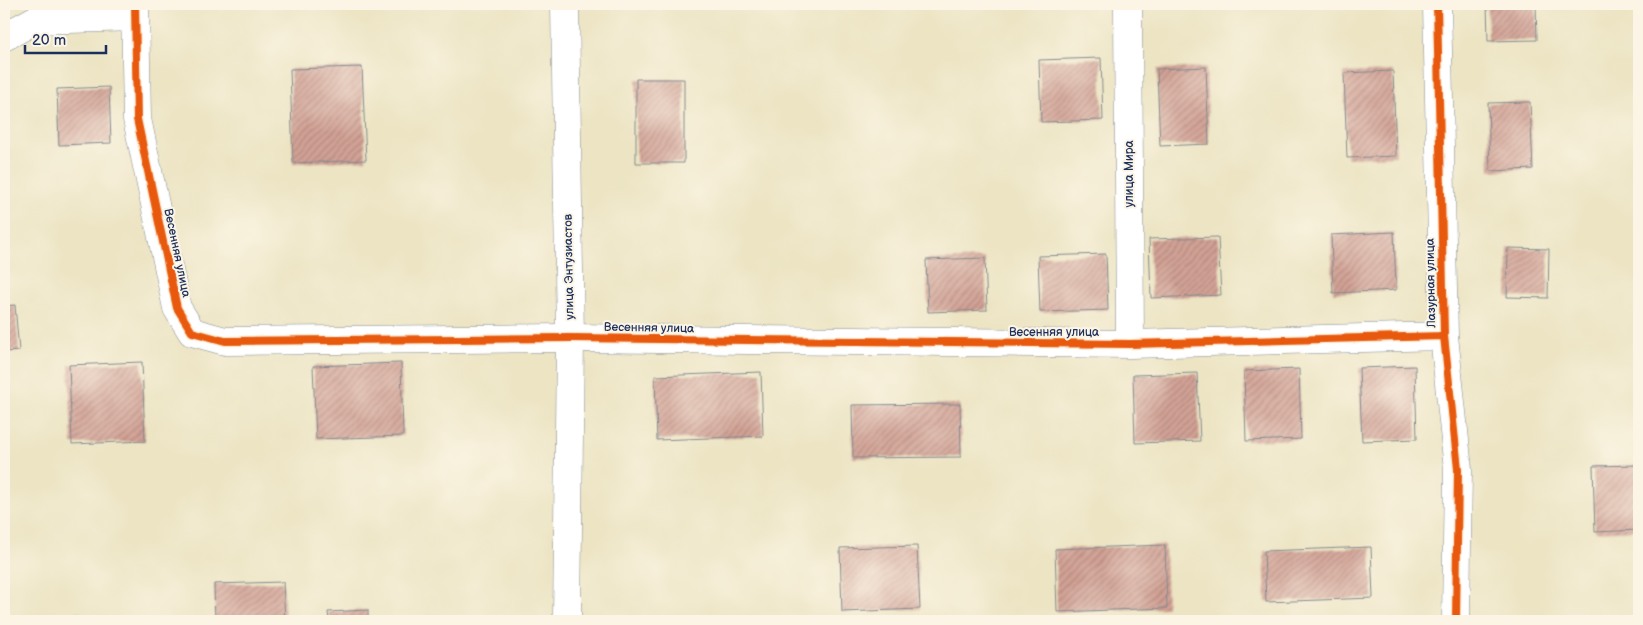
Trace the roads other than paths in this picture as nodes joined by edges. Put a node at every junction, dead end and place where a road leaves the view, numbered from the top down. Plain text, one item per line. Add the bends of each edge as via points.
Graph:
1 (565, 4) edge
2 (1128, 4) edge
3 (1436, 4) edge
4 (135, 10) edge
5 (4, 37) edge
6 (1444, 336) junction
7 (570, 338) junction
8 (1130, 344) junction
9 (567, 621) edge
10 (1456, 621) edge

1 - 7 street, улица Энтузиастов
2 - 8 street, улица Мира
3 - 6 street, Лазурная улица
4 - 5 street via 35,20
4 - 7 street, Весенняя улица via 137,119 177,308 192,332 225,341
6 - 8 street, Весенняя улица
6 - 10 street, Лазурная улица via 1458,469
7 - 8 street, Весенняя улица
7 - 9 street, улица Энтузиастов

